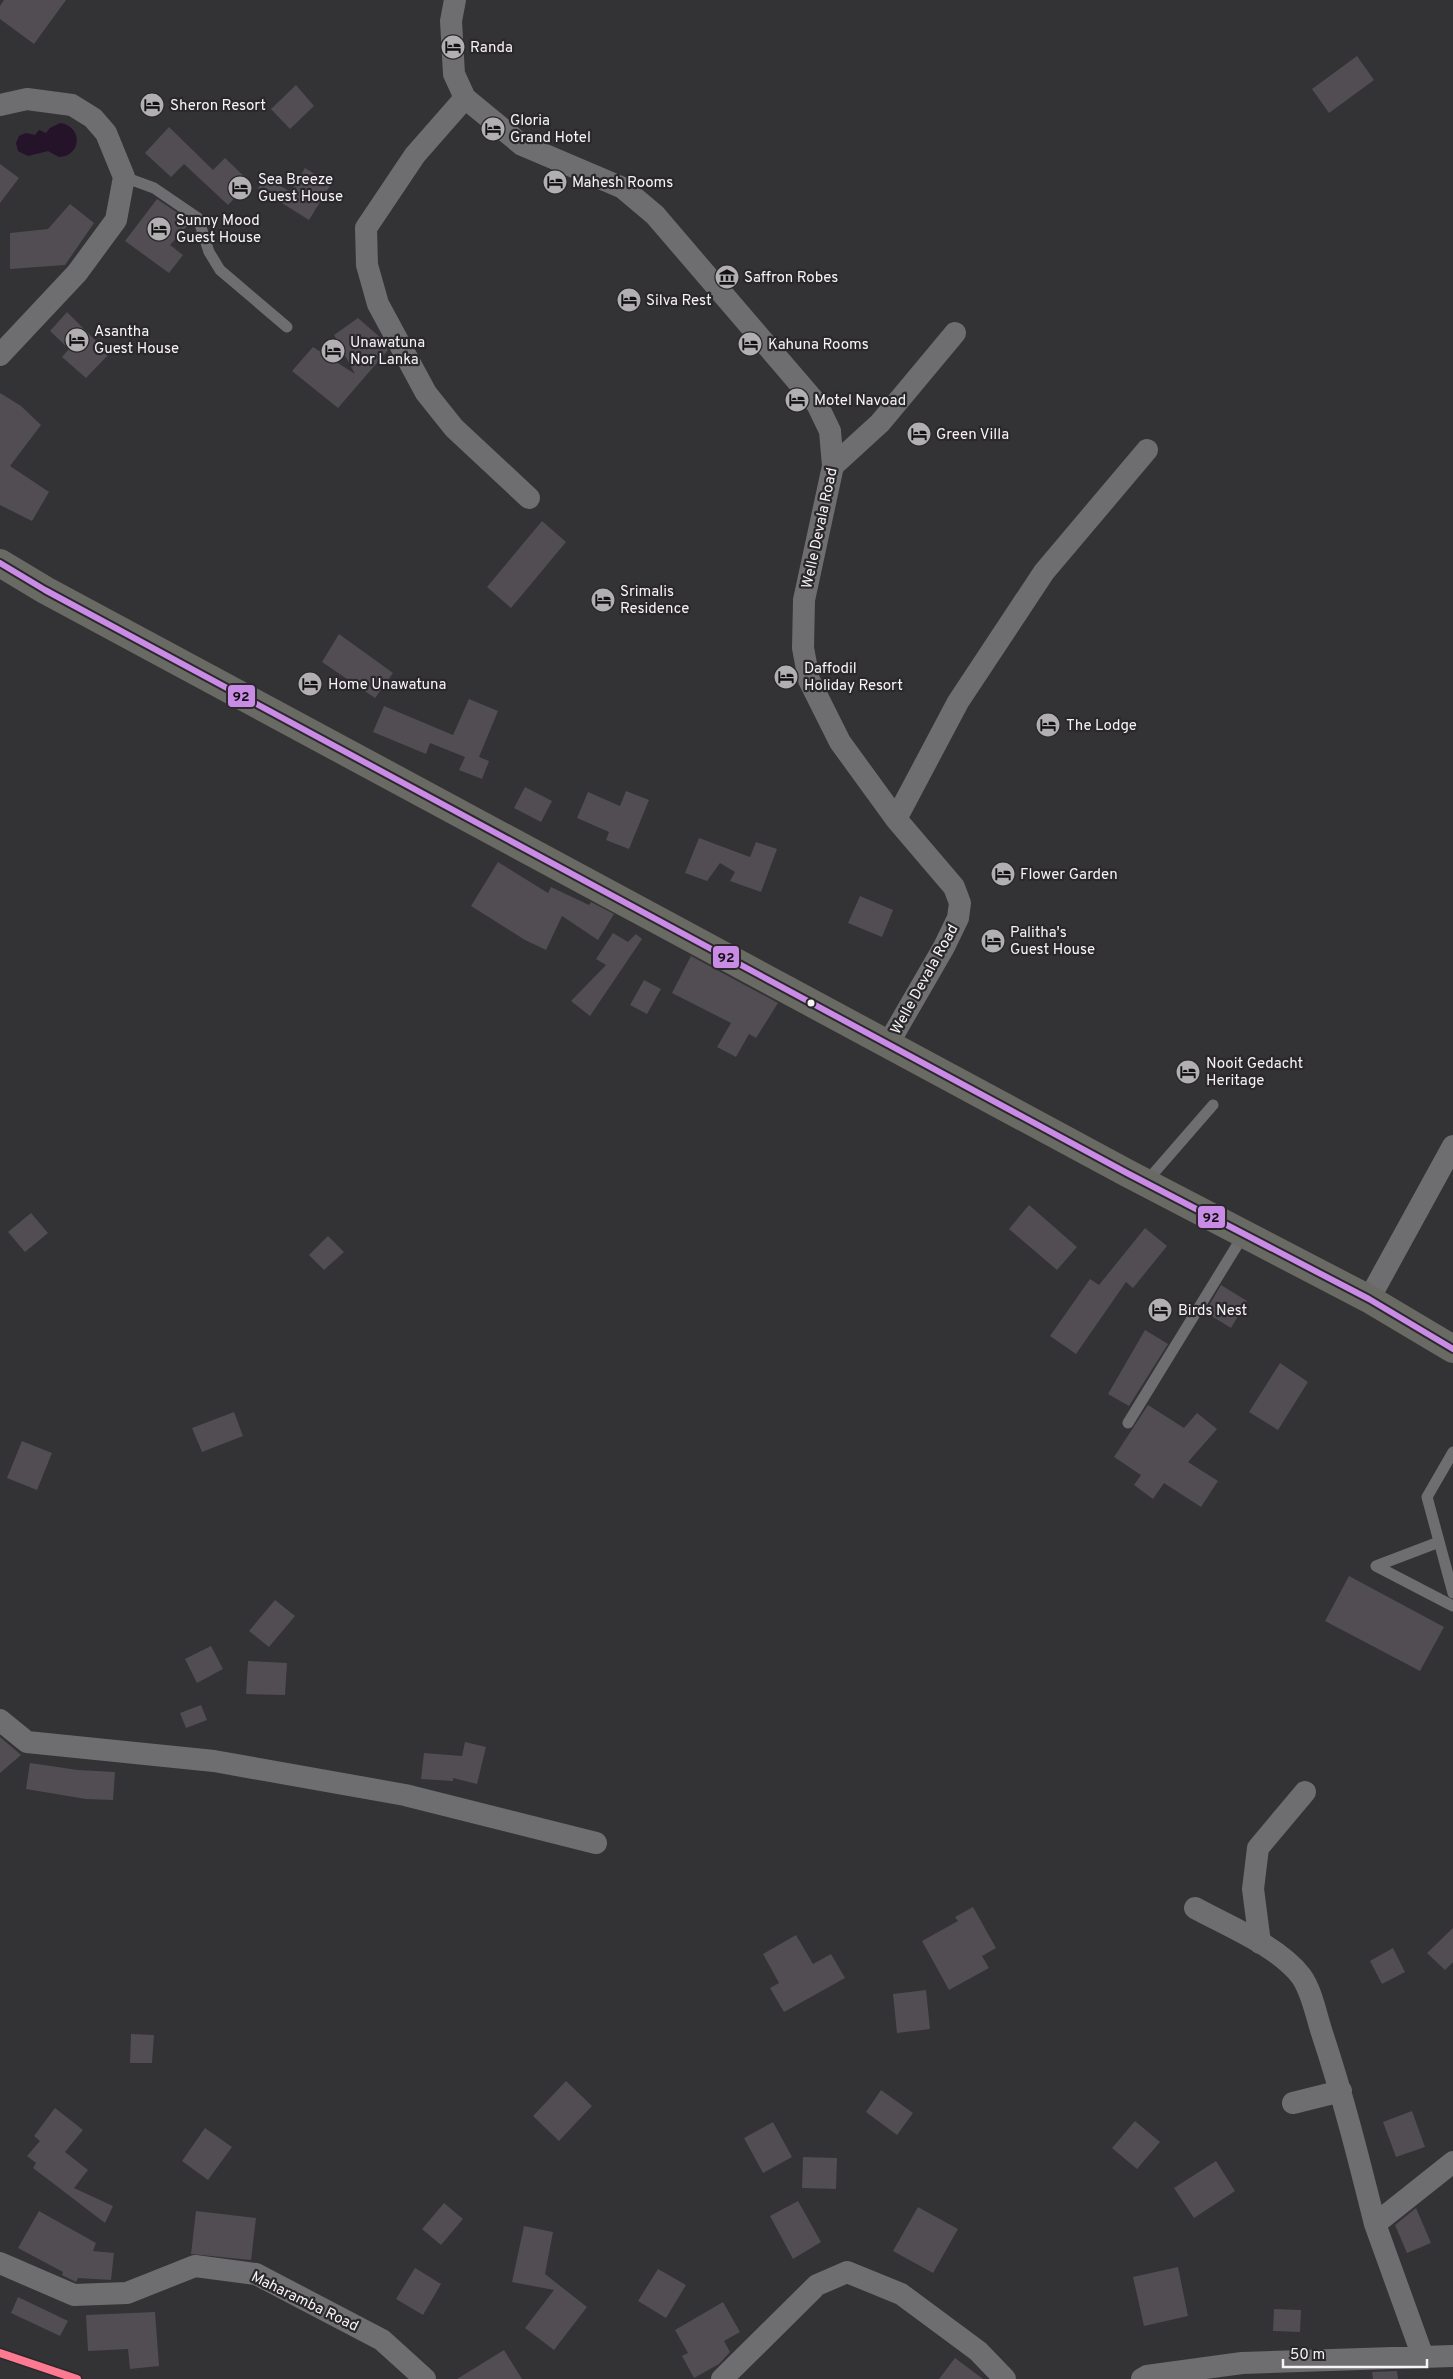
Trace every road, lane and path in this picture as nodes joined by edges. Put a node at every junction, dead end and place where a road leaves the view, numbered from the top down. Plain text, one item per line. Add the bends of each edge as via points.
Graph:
1 (455, 0) edge
2 (465, 98) junction
3 (0, 105) edge
4 (124, 177) junction
5 (287, 327) dead end
6 (955, 333) dead end
7 (0, 356) edge
8 (1148, 450) dead end
9 (833, 466) junction
10 (529, 498) dead end
11 (0, 562) edge
12 (896, 819) junction
13 (888, 1044) junction
14 (1213, 1105) dead end
15 (1453, 1146) edge
16 (1146, 1182) junction
17 (1244, 1234) junction
18 (1369, 1299) junction
19 (1453, 1349) edge
20 (1128, 1423) dead end
21 (1453, 1452) edge
22 (1439, 1542) junction
23 (1453, 1593) edge
24 (1453, 1606) edge
25 (0, 1720) edge
26 (1305, 1792) dead end
27 (596, 1843) dead end
28 (1195, 1908) dead end
29 (1260, 1943) junction
30 (1341, 2091) junction
31 (1293, 2103) dead end
32 (1453, 2162) edge
33 (1375, 2224) junction
34 (0, 2263) edge
35 (1453, 2356) edge
36 (1423, 2357) junction
37 (1145, 2378) edge
38 (425, 2379) edge
39 (722, 2379) edge
40 (1005, 2379) edge

1 - 2 street, Welle Devala Road via 451,21 454,74
2 - 9 street, Welle Devala Road via 522,145 623,188 655,215 816,404 830,431
2 - 10 street via 415,155 366,228 366,265 378,304 426,393 454,428
3 - 4 street via 27,99 72,104 93,118 106,133
4 - 5 lane via 154,188 198,218 209,252 220,270
4 - 7 street via 116,220 77,273
6 - 9 street via 880,423
8 - 12 street via 1044,572 958,702
9 - 12 street, Welle Devala Road via 804,600 802,648 809,680 840,742
11 - 13 highway via 46,590
12 - 13 street, Welle Devala Road via 954,887 960,903 958,918 948,940
13 - 16 highway
14 - 16 lane
15 - 18 street
16 - 17 highway
17 - 18 highway
17 - 20 lane
18 - 19 highway
21 - 22 lane via 1427,1497
22 - 23 lane
22 - 24 lane via 1376,1566
25 - 27 street via 27,1742 214,1761 405,1795
26 - 29 street via 1258,1848 1254,1889
28 - 29 street
29 - 30 street via 1301,1976 1311,1997
30 - 31 street
30 - 33 street
32 - 33 street
33 - 36 street
34 - 38 street, Maharamba Road via 74,2295 127,2293 195,2266 256,2274 382,2340
35 - 36 street
36 - 37 street via 1242,2362
39 - 40 street via 817,2285 848,2272 901,2294 978,2351

